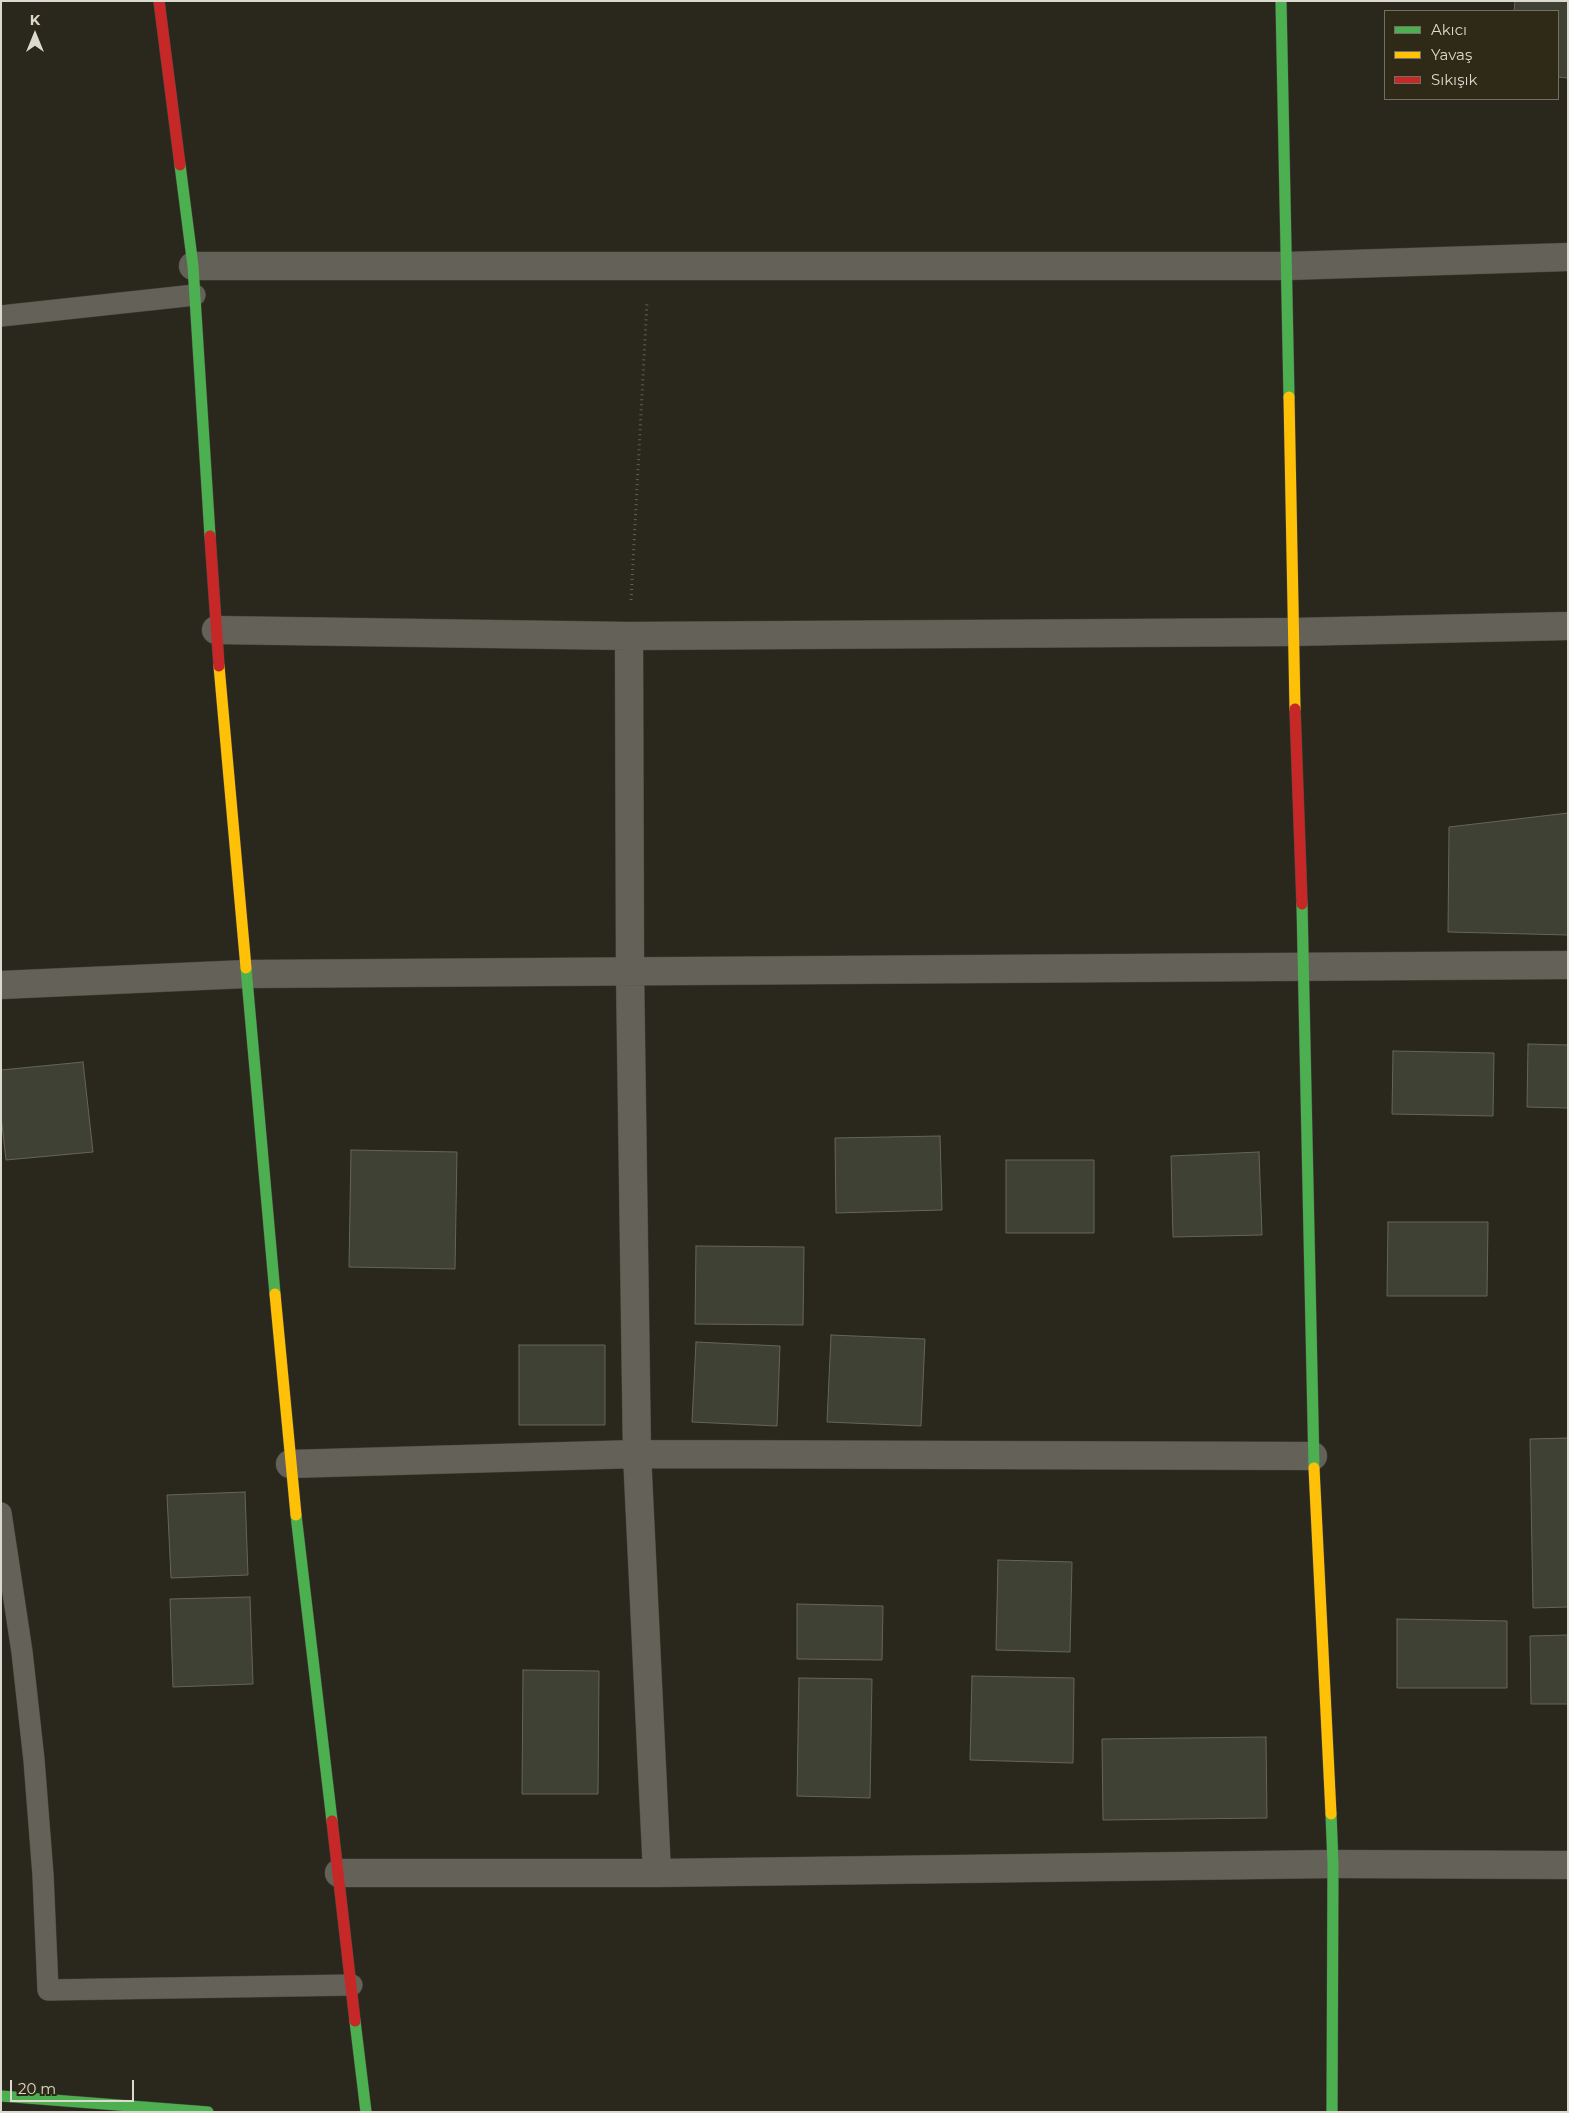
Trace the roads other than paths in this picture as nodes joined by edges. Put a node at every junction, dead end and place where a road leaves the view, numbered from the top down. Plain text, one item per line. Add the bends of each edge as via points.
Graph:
1 (159, 1) edge
2 (1281, 1) edge
3 (1568, 257) edge
4 (193, 266) junction
5 (1288, 266) junction
6 (195, 295) junction
7 (1, 316) edge
8 (1568, 626) edge
9 (216, 630) junction
10 (1292, 632) junction
11 (628, 636) junction
12 (1568, 965) edge
13 (1304, 967) junction
14 (630, 971) junction
15 (246, 974) junction
16 (1, 985) edge
17 (638, 1454) junction
18 (1313, 1456) junction
19 (290, 1464) junction
20 (1, 1513) edge
21 (1333, 1864) junction
22 (1568, 1865) edge
23 (339, 1873) junction
24 (658, 1873) junction
25 (352, 1985) junction
26 (1, 2096) edge
27 (208, 2112) edge
28 (366, 2112) edge
29 (1332, 2112) edge

1 - 4 main road
2 - 5 main road
3 - 5 street
4 - 5 street
4 - 6 main road
5 - 10 main road
6 - 7 lane
6 - 9 main road
8 - 10 street
9 - 11 street
9 - 15 main road
10 - 11 street
10 - 13 main road
11 - 14 street
12 - 13 street
13 - 14 street
13 - 18 main road
14 - 15 street
14 - 17 street
15 - 16 street
15 - 19 main road
17 - 18 street
17 - 19 street
17 - 24 street
18 - 21 main road
19 - 23 main road
20 - 25 lane via 34,1760 48,1990
21 - 22 street
21 - 24 street
21 - 29 main road
23 - 24 street
23 - 25 main road
25 - 28 main road
26 - 27 main road

